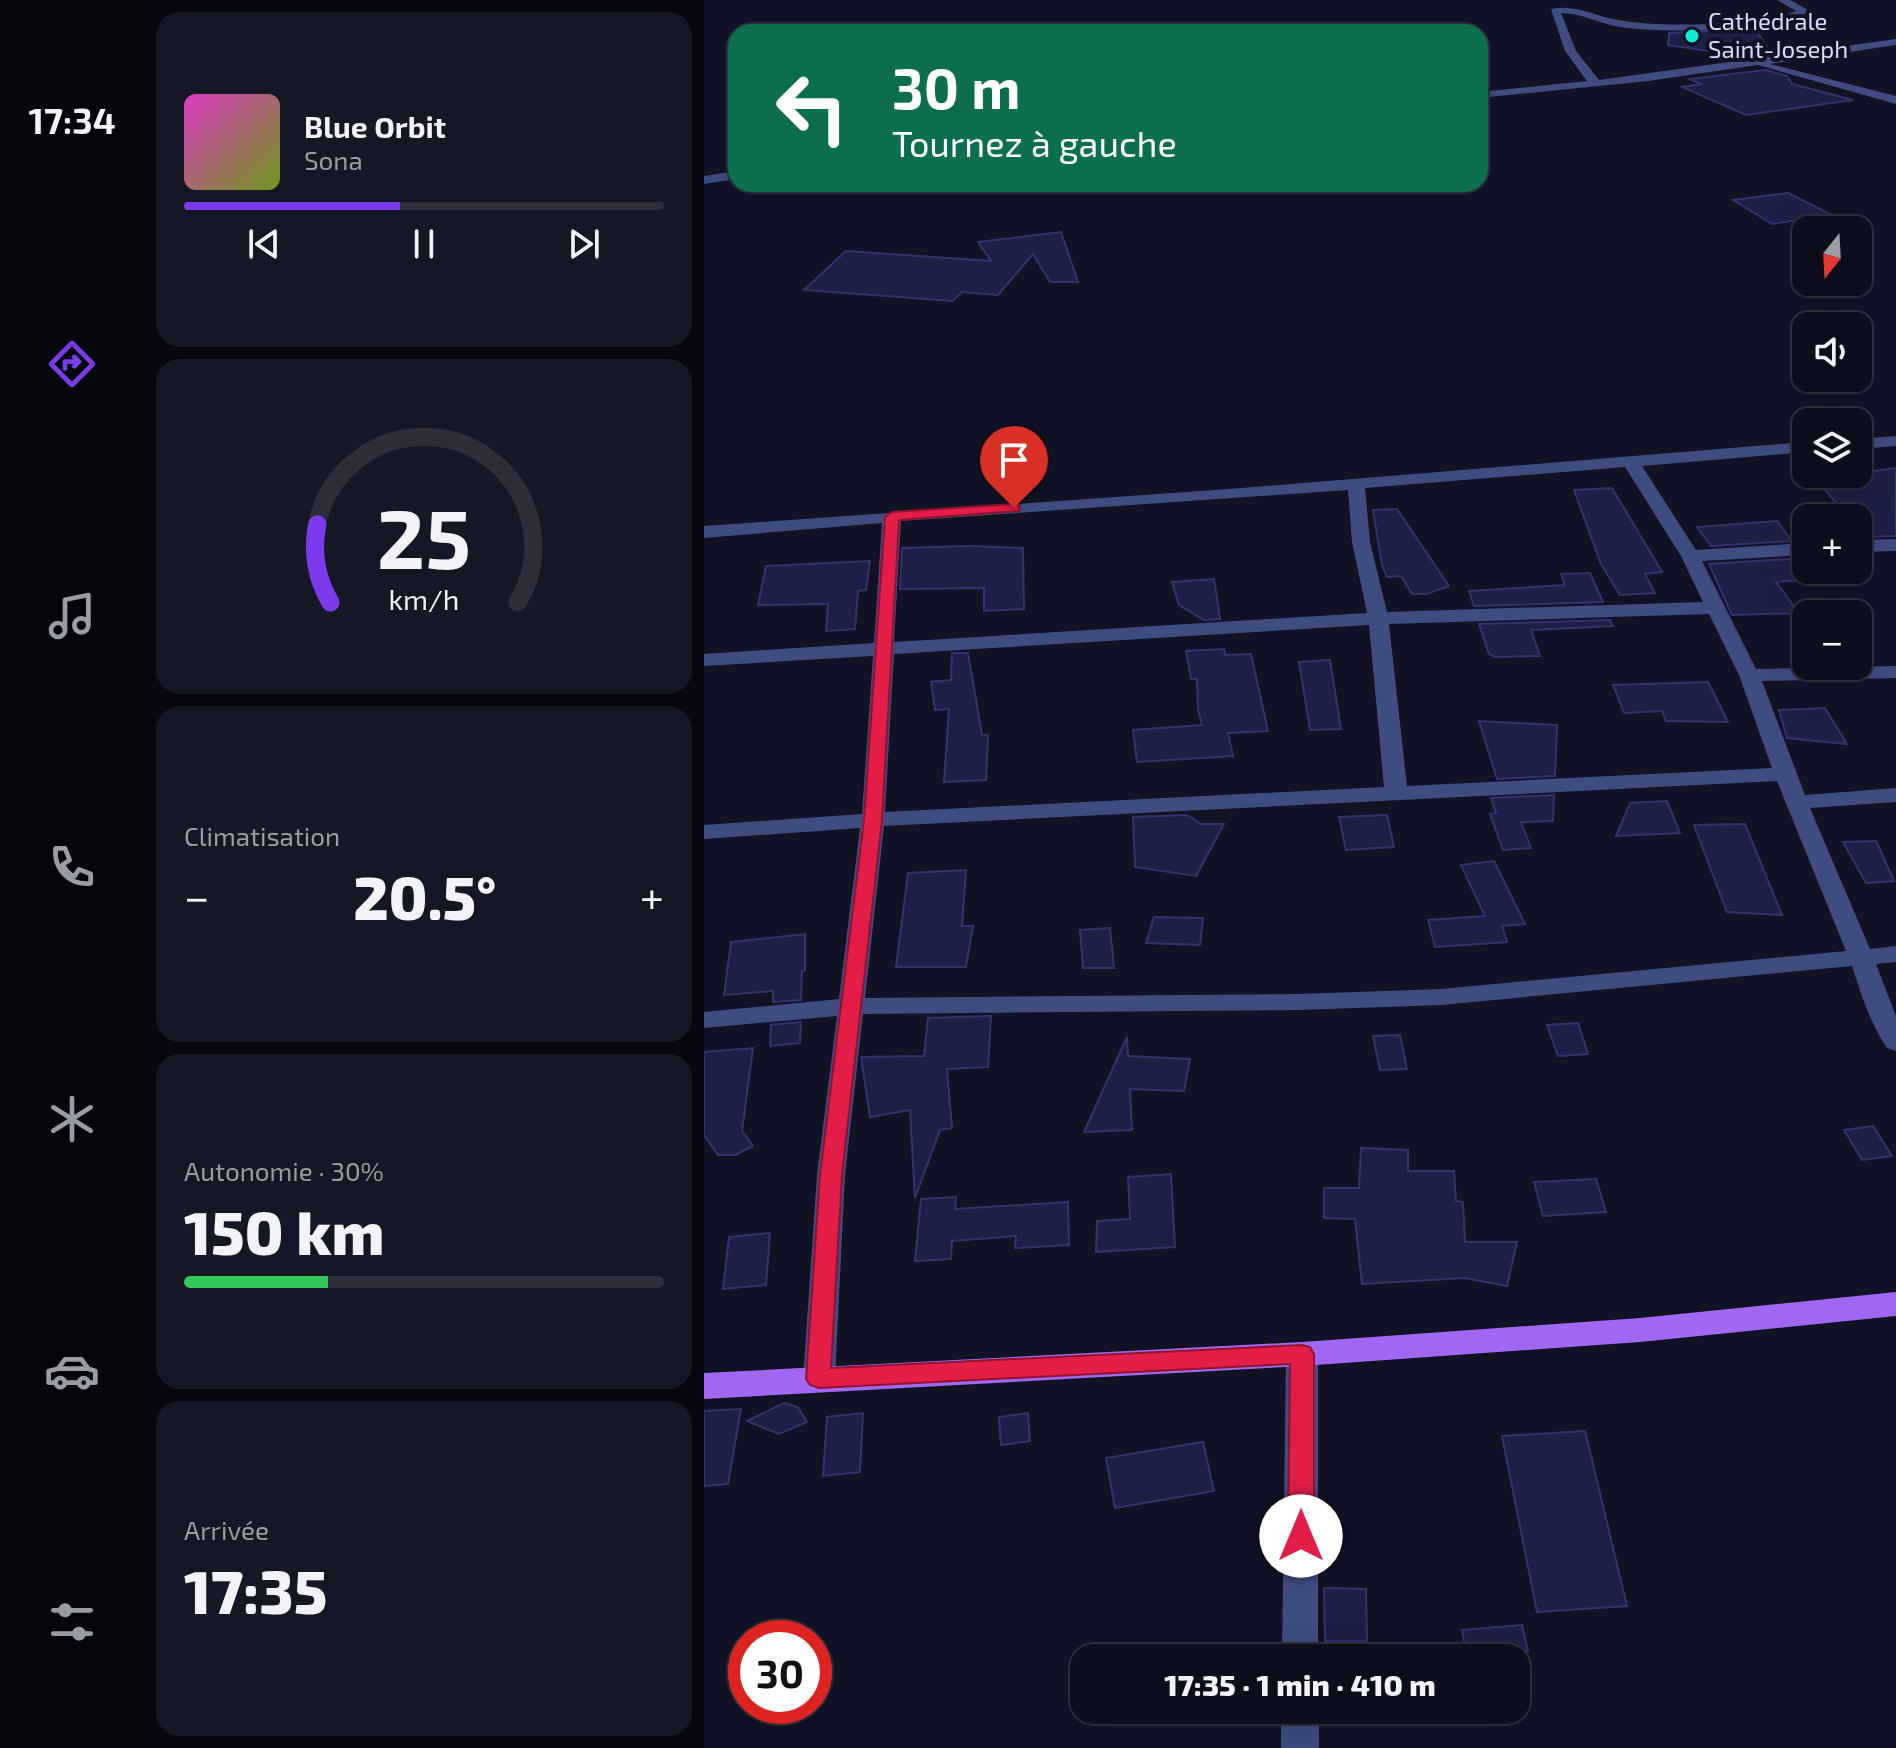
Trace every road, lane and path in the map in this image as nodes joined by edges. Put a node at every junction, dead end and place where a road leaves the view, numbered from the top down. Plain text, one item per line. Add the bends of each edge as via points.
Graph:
1 (1782, 0) edge
2 (1896, 42) edge
3 (1753, 62) junction
4 (1597, 84) junction
5 (1488, 94) edge
6 (1896, 100) edge
7 (728, 176) edge
8 (704, 180) edge
9 (1896, 441) edge
10 (1872, 443) edge
11 (1792, 448) edge
12 (1631, 462) junction
13 (1356, 484) junction
14 (892, 517) junction
15 (704, 532) edge
16 (1896, 545) edge
17 (1872, 546) edge
18 (1792, 550) edge
19 (1690, 556) junction
20 (1714, 608) junction
21 (1378, 618) junction
22 (885, 646) junction
23 (704, 660) edge
24 (1896, 672) edge
25 (1749, 675) junction
26 (1785, 774) junction
27 (1396, 793) junction
28 (1896, 795) edge
29 (1796, 802) junction
30 (873, 820) junction
31 (704, 832) edge
32 (1896, 954) edge
33 (1861, 956) junction
34 (853, 1006) junction
35 (704, 1020) edge
36 (1896, 1042) edge
37 (1896, 1304) edge
38 (1302, 1354) junction
39 (819, 1379) junction
40 (704, 1386) edge
41 (1300, 1644) edge
42 (1300, 1724) edge
43 (1300, 1748) edge

1 - 4 street via 1805,11 1751,24 1625,24 1573,10 1555,11 1563,40
2 - 3 street
3 - 4 street
3 - 6 street
4 - 5 street
7 - 8 street
9 - 10 street
11 - 12 street
12 - 13 street
12 - 19 street
13 - 14 street
13 - 21 street via 1361,542
14 - 15 street
14 - 22 street
16 - 17 street
18 - 19 street
19 - 20 street
20 - 21 street
20 - 25 street
21 - 22 street
21 - 27 street
22 - 23 street
22 - 30 street
24 - 25 street
25 - 26 street
26 - 27 street
26 - 29 street
27 - 30 street
28 - 29 street
29 - 33 street
30 - 31 street
30 - 34 street
32 - 33 street
33 - 34 street via 1441,997
33 - 36 street
34 - 35 street
34 - 39 street via 831,1175
37 - 38 main road via 1640,1330
38 - 39 main road
38 - 41 street
39 - 40 main road
42 - 43 street

